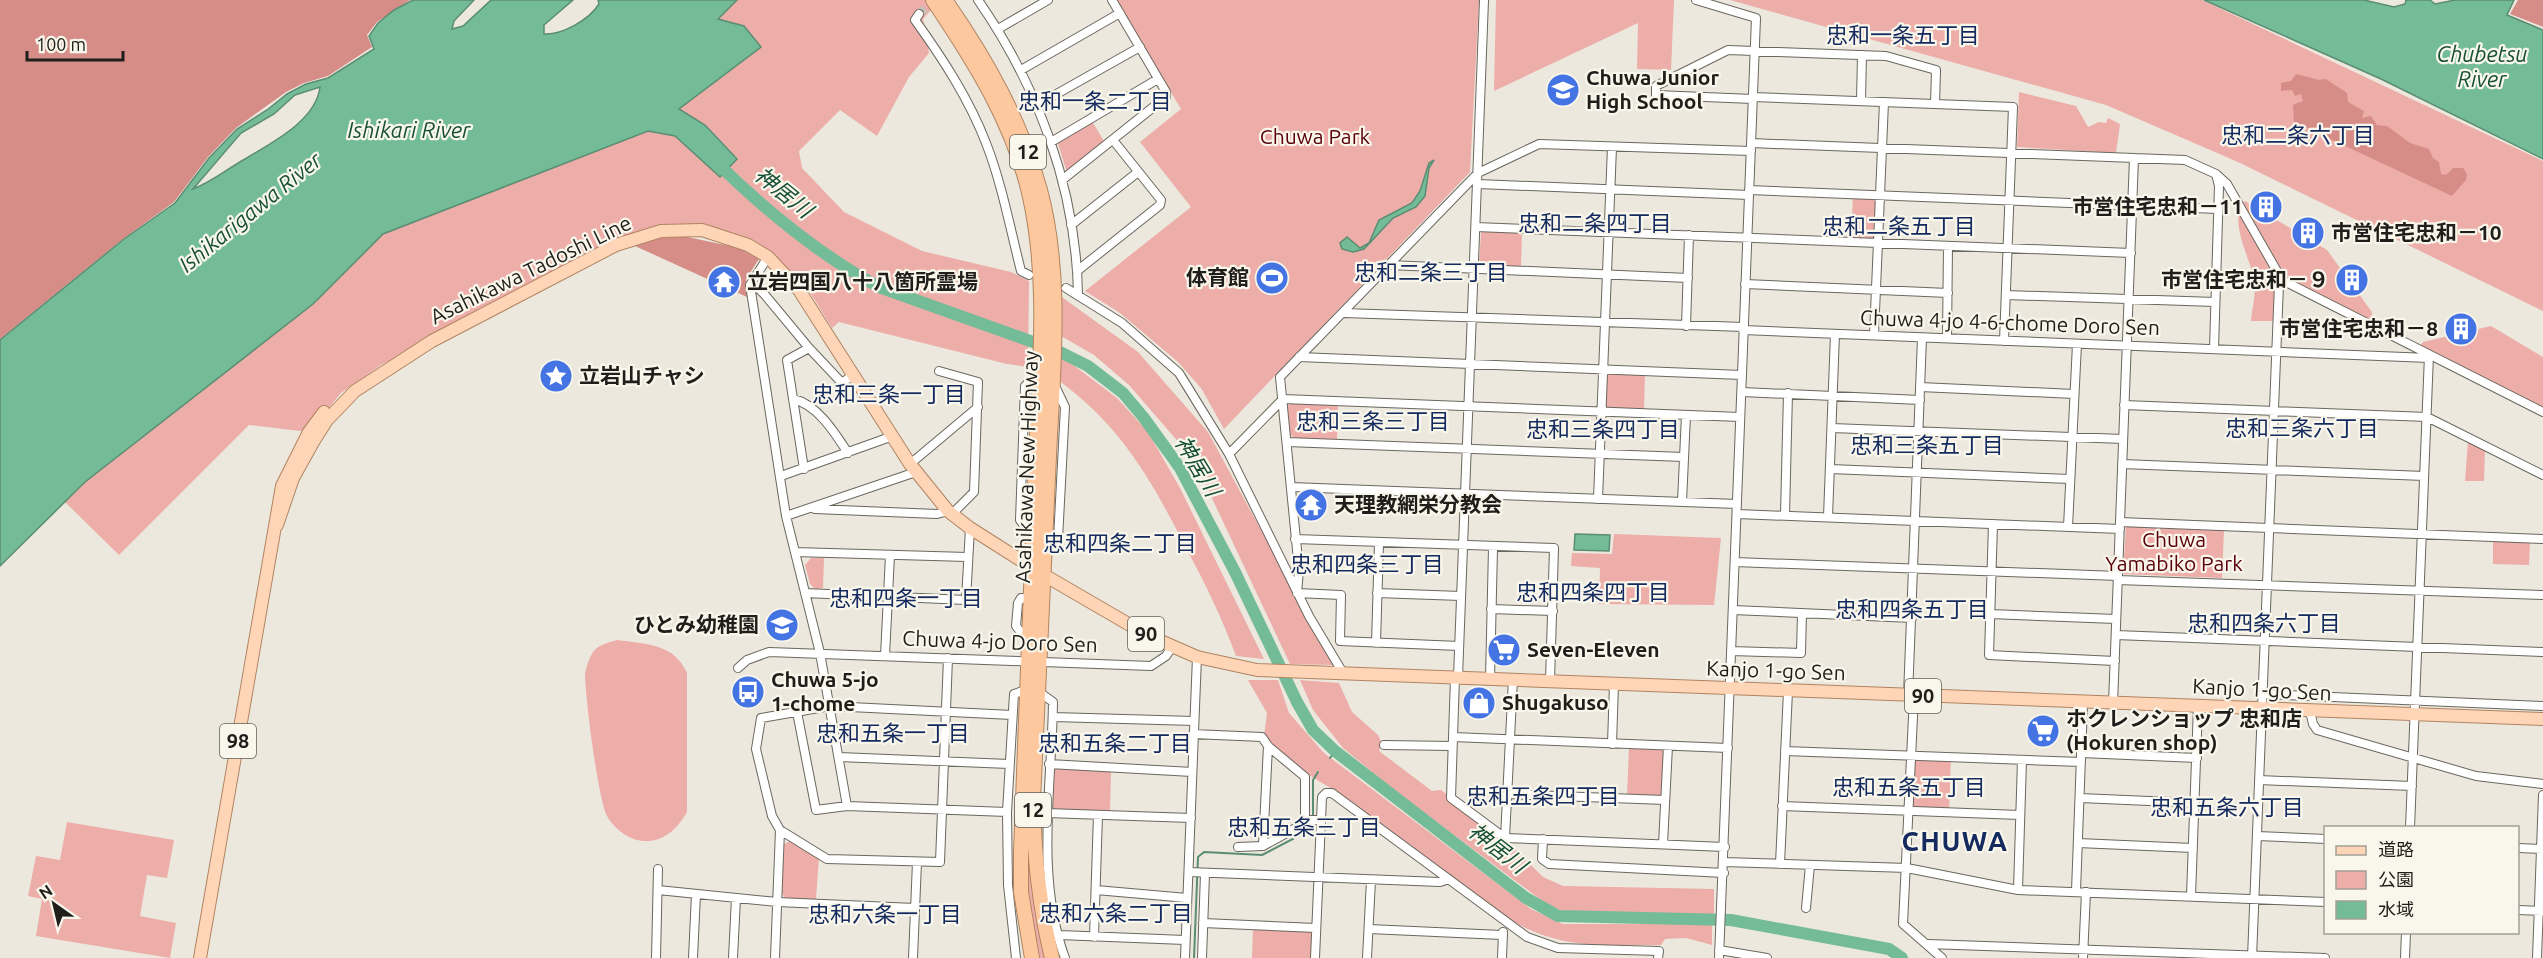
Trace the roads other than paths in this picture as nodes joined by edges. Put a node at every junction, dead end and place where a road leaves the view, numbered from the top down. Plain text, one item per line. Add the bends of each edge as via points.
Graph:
1 (933, 0) edge
2 (945, 0) edge
3 (978, 0) edge
4 (1048, 0) edge
5 (1112, 0) edge
6 (1484, 0) edge
7 (1696, 0) edge
8 (1120, 13) junction
9 (919, 14) dead end
10 (998, 29) junction
11 (1140, 47) junction
12 (1755, 52) junction
13 (1863, 55) junction
14 (1021, 70) junction
15 (1158, 79) junction
16 (1753, 98) junction
17 (1861, 100) junction
18 (1884, 102) junction
19 (1935, 104) junction
20 (1037, 105) junction
21 (1113, 140) junction
22 (1051, 142) junction
23 (1612, 147) junction
24 (1751, 147) junction
25 (1882, 148) junction
26 (2011, 153) junction
27 (2134, 158) junction
28 (1138, 172) junction
29 (1478, 173) junction
30 (2216, 174) junction
31 (1062, 180) junction
32 (1478, 184) junction
33 (1610, 190) junction
34 (1749, 193) junction
35 (1881, 196) junction
36 (2009, 201) junction
37 (2132, 206) junction
38 (2218, 209) junction
39 (1071, 225) junction
40 (1476, 227) junction
41 (1609, 233) junction
42 (1689, 235) junction
43 (1747, 238) junction
44 (1878, 243) junction
45 (1948, 246) junction
46 (2008, 249) junction
47 (2131, 253) junction
48 (768, 257) junction
49 (1389, 265) junction
50 (1474, 270) junction
51 (1077, 271) junction
52 (1607, 274) junction
53 (1029, 275) dead end
54 (1688, 278) junction
55 (2282, 280) junction
56 (750, 285) junction
57 (1745, 285) junction
58 (1066, 288) dead end
59 (1876, 289) junction
60 (1948, 293) junction
61 (1077, 294) junction
62 (2006, 295) junction
63 (2129, 300) junction
64 (2215, 302) junction
65 (1344, 313) junction
66 (1473, 318) junction
67 (1048, 321) junction
68 (1605, 323) junction
69 (1686, 326) junction
70 (1744, 329) junction
71 (1835, 334) junction
72 (1874, 336) junction
73 (1922, 338) junction
74 (1947, 339) junction
75 (2004, 340) junction
76 (2077, 344) junction
77 (2127, 346) junction
78 (808, 348) junction
79 (2214, 350) junction
80 (2277, 351) junction
81 (2429, 356) junction
82 (1299, 357) junction
83 (1471, 364) junction
84 (1044, 365) junction
85 (1603, 369) junction
86 (939, 371) dead end
87 (854, 374) junction
88 (1742, 375) junction
89 (1920, 387) junction
90 (1742, 392) junction
91 (1788, 393) junction
92 (2074, 394) junction
93 (1833, 396) junction
94 (793, 399) junction
95 (1283, 399) junction
96 (1920, 400) junction
97 (2124, 405) junction
98 (1468, 406) junction
99 (978, 407) junction
100 (2274, 411) junction
101 (1601, 412) junction
102 (2543, 412) edge
103 (1686, 415) junction
104 (1740, 417) junction
105 (2427, 417) junction
106 (1832, 428) junction
107 (1919, 430) junction
108 (893, 436) junction
109 (2072, 436) junction
110 (2123, 439) junction
111 (1287, 441) junction
112 (1467, 448) junction
113 (848, 453) junction
114 (1229, 454) junction
115 (1599, 454) junction
116 (1684, 457) junction
117 (2122, 465) junction
118 (913, 468) junction
119 (804, 469) junction
120 (1831, 469) junction
121 (2272, 470) junction
122 (1917, 473) junction
123 (2543, 475) edge
124 (781, 476) junction
125 (2424, 476) junction
126 (2070, 479) junction
127 (1291, 487) junction
128 (1465, 494) junction
129 (1598, 499) junction
130 (1682, 502) junction
131 (1737, 504) junction
132 (813, 509) junction
133 (950, 512) junction
134 (1737, 514) junction
135 (1785, 515) junction
136 (786, 516) junction
137 (1828, 517) junction
138 (1915, 520) junction
139 (1993, 524) junction
140 (2120, 526) junction
141 (2068, 527) junction
142 (970, 528) junction
143 (2269, 528) junction
144 (2421, 535) junction
145 (1295, 539) junction
146 (2543, 539) edge
147 (1040, 540) junction
148 (1379, 543) junction
149 (1463, 546) junction
150 (1492, 548) junction
151 (795, 552) junction
152 (890, 555) junction
153 (968, 557) junction
154 (1735, 562) junction
155 (1913, 568) junction
156 (1039, 571) junction
157 (1992, 572) junction
158 (2118, 578) junction
159 (2268, 585) junction
160 (2420, 591) junction
161 (805, 592) junction
162 (1297, 593) junction
163 (1377, 593) junction
164 (2543, 595) edge
165 (1461, 596) junction
166 (888, 597) junction
167 (1491, 609) junction
168 (1733, 610) junction
169 (1553, 611) junction
170 (1802, 614) junction
171 (1990, 614) junction
172 (1912, 618) junction
173 (2116, 619) junction
174 (2116, 635) junction
175 (2265, 640) junction
176 (1376, 643) junction
177 (1460, 646) junction
178 (1172, 647) junction
179 (2417, 647) junction
180 (1731, 651) junction
181 (2543, 652) edge
182 (820, 653) junction
183 (885, 656) junction
184 (1197, 657) junction
185 (948, 658) junction
186 (1034, 660) junction
187 (2115, 661) junction
188 (738, 668) dead end
189 (1343, 673) junction
190 (1457, 677) junction
191 (1490, 679) junction
192 (1514, 680) junction
193 (1550, 681) junction
194 (1614, 684) junction
195 (1730, 689) junction
196 (1033, 691) junction
197 (1788, 691) junction
198 (2262, 694) junction
199 (1911, 696) junction
200 (2415, 701) junction
201 (2083, 703) junction
202 (2113, 704) junction
203 (830, 706) junction
204 (2198, 706) junction
205 (2543, 706) edge
206 (2262, 708) junction
207 (2310, 711) junction
208 (797, 712) junction
209 (946, 712) junction
210 (1012, 715) junction
211 (2414, 715) junction
212 (1053, 717) junction
213 (2543, 719) edge
214 (1194, 721) junction
215 (1193, 734) junction
216 (1453, 737) junction
217 (1510, 740) junction
218 (1612, 744) junction
219 (1384, 745) dead end
220 (1268, 746) junction
221 (1452, 746) junction
222 (1668, 746) junction
223 (1728, 748) junction
224 (1785, 750) junction
225 (2081, 753) junction
226 (1912, 756) junction
227 (839, 757) junction
228 (2197, 758) junction
229 (2413, 759) junction
230 (2022, 760) junction
231 (944, 762) junction
232 (2081, 762) junction
233 (1009, 764) junction
234 (1049, 764) junction
235 (1192, 772) junction
236 (2259, 780) junction
237 (2543, 784) edge
238 (2412, 786) junction
239 (1507, 794) junction
240 (2543, 795) edge
241 (2080, 798) junction
242 (1665, 800) junction
243 (2195, 803) junction
244 (848, 806) junction
245 (1782, 806) junction
246 (942, 810) junction
247 (1910, 810) junction
248 (1007, 812) junction
249 (1047, 813) junction
250 (1098, 815) junction
251 (2020, 815) junction
252 (1191, 818) junction
253 (1313, 820) junction
254 (2410, 826) edge
255 (780, 830) junction
256 (2257, 836) junction
257 (1505, 838) junction
258 (1543, 839) junction
259 (2324, 839) edge
260 (2078, 843) junction
261 (1663, 844) junction
262 (1263, 846) junction
263 (1238, 847) dead end
264 (1725, 847) junction
265 (2193, 848) junction
266 (2519, 848) edge
267 (2542, 849) edge
268 (917, 862) junction
269 (1724, 862) junction
270 (1780, 864) junction
271 (1810, 865) junction
272 (1907, 868) junction
273 (658, 869) dead end
274 (1197, 873) junction
275 (1724, 873) junction
276 (1318, 879) junction
277 (1449, 879) junction
278 (1371, 880) junction
279 (658, 890) junction
280 (1096, 890) junction
281 (2018, 890) junction
282 (2076, 891) junction
283 (2086, 892) junction
284 (696, 894) junction
285 (2191, 896) junction
286 (736, 898) junction
287 (1187, 898) junction
288 (2255, 899) junction
289 (777, 902) junction
290 (2324, 902) edge
291 (915, 908) junction
292 (1806, 908) dead end
293 (2519, 910) edge
294 (2541, 911) edge
295 (1503, 922) junction
296 (1203, 923) junction
297 (1316, 927) junction
298 (1369, 929) junction
299 (2406, 934) edge
300 (1502, 935) junction
301 (1059, 936) junction
302 (1094, 936) junction
303 (1185, 940) junction
304 (1928, 944) junction
305 (2084, 948) junction
306 (1719, 954) edge
307 (2252, 956) edge
308 (200, 958) edge
309 (656, 958) edge
310 (693, 958) edge
311 (733, 958) edge
312 (775, 958) edge
313 (913, 958) edge
314 (1016, 958) edge
315 (1032, 958) edge
316 (1052, 958) edge
317 (1065, 958) edge
318 (1185, 958) edge
319 (1202, 958) edge
320 (1315, 958) edge
321 (1367, 958) edge
322 (1502, 958) edge
323 (1658, 958) edge
324 (1767, 958) edge
325 (1942, 958) edge
326 (2083, 958) edge
327 (2325, 958) edge
328 (2405, 958) edge
329 (2537, 958) edge

1 - 67 highway, Asahikawa New Highway / 12 via 987,85 1016,147 1030,198
2 - 67 highway, Asahikawa New Highway / 12 via 996,78 1026,145 1050,243
3 - 10 street
4 - 10 street
5 - 8 street
6 - 29 street
7 - 12 street via 1756,18
8 - 11 street
8 - 14 street
9 - 53 street via 915,20 964,96 986,142 1021,271
10 - 14 street
11 - 15 street
11 - 20 street
12 - 13 street
12 - 16 street
12 - 16 street via 1728,50 1656,86 1656,96
13 - 17 street
13 - 19 street via 1886,56 1936,70
14 - 20 street
15 - 21 street via 1166,98
15 - 22 street
16 - 17 street
16 - 24 street
17 - 18 street
18 - 19 street
18 - 25 street
19 - 26 street via 2013,107
20 - 22 street
21 - 28 street
21 - 31 street
22 - 31 street
23 - 24 street
23 - 29 street via 1539,144
23 - 33 street
24 - 25 street
24 - 34 street
25 - 26 street
25 - 35 street
26 - 27 street
26 - 36 street
27 - 30 street via 2185,160
27 - 37 street
28 - 39 street
28 - 51 street via 1161,200 1160,205
29 - 32 street
29 - 49 street
30 - 38 street
30 - 55 street via 2227,183
31 - 39 street
32 - 33 street
32 - 40 street
33 - 34 street
33 - 41 street
34 - 35 street
34 - 43 street
35 - 36 street
35 - 44 street
36 - 37 street
36 - 46 street
37 - 38 street
37 - 47 street
38 - 64 street
39 - 51 street
40 - 41 street
40 - 50 street
41 - 42 street
41 - 52 street
42 - 43 street
42 - 54 street
43 - 44 street
43 - 57 street
44 - 45 street
44 - 59 street
45 - 46 street
45 - 60 street
46 - 47 street
46 - 62 street
47 - 63 street
48 - 56 street
48 - 87 main road, Asahikawa Tadoshi Line / 98 via 799,290
48 - 308 main road, Asahikawa Tadoshi Line / 98 via 740,242 702,230 637,236 390,360 360,377 327,408 287,470 279,497
49 - 50 street
49 - 65 street
50 - 52 street
50 - 66 street
51 - 61 street
52 - 54 street
52 - 68 street
54 - 69 street
55 - 80 street
55 - 81 street
56 - 78 street via 765,295
56 - 124 street
57 - 59 street
57 - 70 street
58 - 61 street
59 - 60 street
59 - 72 street
60 - 74 street
61 - 114 street via 1122,323 1179,373
62 - 63 street
62 - 75 street
63 - 64 street
63 - 77 street
64 - 79 street
65 - 66 street, Chuwa 4-jo 4-6-chome Doro Sen
65 - 82 street
66 - 68 street, Chuwa 4-jo 4-6-chome Doro Sen
66 - 83 street
67 - 84 highway, Asahikawa New Highway / 12
68 - 69 street, Chuwa 4-jo 4-6-chome Doro Sen
68 - 85 street
69 - 70 street, Chuwa 4-jo 4-6-chome Doro Sen
70 - 71 street, Chuwa 4-jo 4-6-chome Doro Sen
70 - 88 street
71 - 72 street, Chuwa 4-jo 4-6-chome Doro Sen
71 - 93 street
72 - 73 street, Chuwa 4-jo 4-6-chome Doro Sen
73 - 74 street, Chuwa 4-jo 4-6-chome Doro Sen
73 - 89 street
74 - 75 street, Chuwa 4-jo 4-6-chome Doro Sen
75 - 76 street, Chuwa 4-jo 4-6-chome Doro Sen
76 - 77 street, Chuwa 4-jo 4-6-chome Doro Sen
76 - 92 street
77 - 79 street, Chuwa 4-jo 4-6-chome Doro Sen
77 - 97 street
78 - 87 street via 842,383
78 - 94 street via 787,360
79 - 80 street, Chuwa 4-jo 4-6-chome Doro Sen
80 - 81 street, Chuwa 4-jo 4-6-chome Doro Sen
80 - 100 street
81 - 102 street
81 - 105 street
82 - 83 street
82 - 95 street via 1280,377
83 - 85 street
83 - 98 street
84 - 147 highway, Asahikawa New Highway / 12
84 - 147 highway, Asahikawa New Highway / 12 via 1052,379
85 - 88 street
85 - 101 street
86 - 99 street via 978,382
87 - 108 main road, Asahikawa Tadoshi Line / 98
88 - 90 street
89 - 92 street
89 - 96 street
90 - 91 street
90 - 104 street
91 - 93 street
91 - 135 street
92 - 109 street
93 - 96 street
93 - 106 street
94 - 113 street via 805,402 836,433
94 - 119 street
95 - 98 street
95 - 111 street
95 - 114 street
96 - 107 street
97 - 100 street
97 - 110 street
98 - 101 street
98 - 112 street
99 - 118 street
99 - 133 street via 974,492
100 - 105 street
100 - 121 street
101 - 103 street
101 - 115 street
103 - 104 street
103 - 116 street
104 - 131 street
105 - 123 street
105 - 125 street
106 - 107 street
106 - 120 street
107 - 109 street
107 - 122 street
108 - 113 street
108 - 118 main road, Asahikawa Tadoshi Line / 98
109 - 110 street
109 - 126 street
110 - 117 street
111 - 112 street
111 - 127 street
112 - 115 street
112 - 128 street
113 - 119 street
114 - 162 street
115 - 116 street
115 - 129 street
116 - 130 street
117 - 121 street
117 - 140 street
118 - 132 street
118 - 133 main road, Asahikawa Tadoshi Line / 98
119 - 124 street
120 - 122 street
120 - 137 street
121 - 125 street
121 - 143 street
122 - 126 street
122 - 138 street
124 - 136 street
125 - 144 street
126 - 141 street
127 - 128 street
127 - 145 street
128 - 129 street
128 - 149 street
129 - 130 street
130 - 131 street
131 - 134 street
132 - 133 street
132 - 136 street
133 - 142 main road, Asahikawa Tadoshi Line / 98
134 - 135 street
134 - 154 street
135 - 137 street
136 - 151 street
137 - 138 street
138 - 139 street
138 - 155 street
139 - 141 street
139 - 157 street
140 - 141 street
140 - 143 street
140 - 158 street
142 - 153 street
142 - 156 main road, Asahikawa Tadoshi Line / 98
143 - 144 street
143 - 159 street
144 - 146 street
144 - 160 street
145 - 148 street
145 - 162 street
147 - 156 highway, Asahikawa New Highway / 12
148 - 149 street
148 - 163 street
149 - 150 street
149 - 165 street
150 - 167 street
150 - 169 street via 1554,548
151 - 152 street
151 - 161 street
152 - 153 street
152 - 166 street
153 - 166 street via 966,600
154 - 155 street
154 - 168 street
155 - 157 street
155 - 172 street
156 - 178 main road, Kanjo 1-go Sen / 90
156 - 186 highway, Asahikawa New Highway / 12
156 - 186 highway, Asahikawa New Highway / 12 via 1031,599 1029,642
157 - 158 street
157 - 171 street
158 - 159 street
158 - 173 street
159 - 160 street
159 - 175 street
160 - 164 street
160 - 179 street
161 - 166 street
161 - 182 street
162 - 176 street via 1341,595 1340,641
162 - 189 street
163 - 165 street
163 - 176 street
165 - 177 street
166 - 183 street
167 - 169 street
167 - 191 street
168 - 170 street
168 - 180 street
169 - 193 street
170 - 172 street
170 - 180 street via 1801,653
171 - 173 street
171 - 187 street via 1989,655
172 - 199 street
173 - 174 street
174 - 175 street
174 - 187 street
175 - 179 street
175 - 198 street
176 - 177 street
177 - 190 street
178 - 184 main road, Kanjo 1-go Sen / 90
178 - 186 street, Chuwa 4-jo Doro Sen via 1151,666
179 - 181 street
179 - 200 street
180 - 195 street
182 - 183 street, Chuwa 4-jo Doro Sen
182 - 188 street, Chuwa 4-jo Doro Sen via 768,652
182 - 203 street
183 - 185 street, Chuwa 4-jo Doro Sen
184 - 189 main road, Kanjo 1-go Sen / 90 via 1257,670
184 - 214 street
185 - 186 street, Chuwa 4-jo Doro Sen
185 - 209 street
186 - 196 highway, Asahikawa New Highway / 12
187 - 202 street
189 - 190 main road, Kanjo 1-go Sen / 90
190 - 191 main road, Kanjo 1-go Sen / 90
190 - 216 street
191 - 192 main road, Kanjo 1-go Sen / 90
192 - 193 main road, Kanjo 1-go Sen / 90
192 - 217 street
193 - 194 main road, Kanjo 1-go Sen / 90
194 - 195 main road, Kanjo 1-go Sen / 90
194 - 218 street
195 - 197 main road, Kanjo 1-go Sen / 90
195 - 223 street
196 - 210 street via 1014,694
196 - 212 street via 1053,702
196 - 315 highway, Asahikawa New Highway / 12 via 1021,892
196 - 316 highway, Asahikawa New Highway / 12 via 1034,862
197 - 199 main road, Kanjo 1-go Sen / 90
197 - 224 street
198 - 200 street
198 - 206 street
199 - 201 main road, Kanjo 1-go Sen / 90
199 - 226 street
200 - 205 street
200 - 211 street
201 - 202 main road, Kanjo 1-go Sen / 90
201 - 225 street
202 - 204 main road, Kanjo 1-go Sen / 90
203 - 208 street
203 - 209 street
203 - 227 street
204 - 206 main road, Kanjo 1-go Sen / 90
204 - 228 street
206 - 207 main road, Kanjo 1-go Sen / 90
206 - 236 street
207 - 211 main road, Kanjo 1-go Sen / 90
207 - 229 street via 2318,730
208 - 244 street via 816,810
208 - 255 street via 761,718 756,749 772,816
209 - 210 street
209 - 231 street
210 - 233 street
211 - 213 main road, Kanjo 1-go Sen / 90
211 - 229 street
212 - 214 street
212 - 234 street
214 - 215 street
215 - 220 street via 1262,738
215 - 235 street
216 - 217 street
216 - 221 street
217 - 218 street
217 - 239 street
218 - 222 street
219 - 221 street
220 - 253 street via 1305,777
220 - 262 street
221 - 257 street via 1451,798
222 - 223 street
222 - 242 street
223 - 264 street
224 - 226 street
224 - 245 street
225 - 228 street
225 - 232 street
226 - 230 street
226 - 247 street
227 - 231 street
227 - 244 street
228 - 243 street
229 - 237 street via 2476,776
229 - 238 street
230 - 232 street
230 - 251 street
231 - 233 street
231 - 246 street
232 - 241 street
233 - 248 street
234 - 235 street
234 - 249 street
235 - 252 street
236 - 238 street
236 - 256 street
238 - 254 street
239 - 242 street
239 - 257 street
240 - 267 street
241 - 243 street
241 - 260 street
242 - 261 street
243 - 265 street
244 - 246 street
245 - 247 street
245 - 270 street
246 - 248 street
246 - 268 street via 940,862
247 - 251 street
247 - 272 street
248 - 314 street via 1008,885
249 - 250 street
249 - 301 street via 1049,875
250 - 252 street
250 - 280 street
251 - 281 street
252 - 274 street
253 - 262 street
253 - 276 street
253 - 277 street via 1322,797 1332,793
255 - 268 street via 827,859
255 - 289 street
256 - 259 street
256 - 288 street
257 - 258 street
258 - 261 street
258 - 275 street via 1542,859 1549,864
260 - 265 street
260 - 282 street
261 - 264 street
262 - 263 street
264 - 269 street
265 - 285 street
266 - 267 street
267 - 294 street
268 - 291 street
269 - 270 street
269 - 275 street
270 - 271 street
271 - 272 street
271 - 292 street
272 - 281 street
272 - 304 street via 1903,924
273 - 279 street
274 - 276 street
274 - 287 street
274 - 296 street
275 - 306 street
276 - 278 street
276 - 297 street
277 - 278 street
277 - 295 street
278 - 298 street
279 - 284 street
279 - 309 street
280 - 287 street
280 - 302 street
281 - 282 street
282 - 283 street
283 - 285 street
283 - 305 street
284 - 286 street
284 - 310 street
285 - 288 street
286 - 289 street
286 - 311 street
287 - 303 street
288 - 290 street
288 - 307 street
289 - 291 street
289 - 312 street
291 - 313 street
293 - 294 street
294 - 329 street
295 - 300 street
295 - 323 street via 1527,937 1558,948 1659,951
296 - 297 street
296 - 319 street
297 - 320 street
298 - 300 street
298 - 321 street
299 - 328 street
300 - 322 street
301 - 302 street
301 - 317 street
302 - 303 street
303 - 318 street
304 - 305 street
304 - 325 street
305 - 307 street
305 - 326 street
306 - 324 street
307 - 327 street

